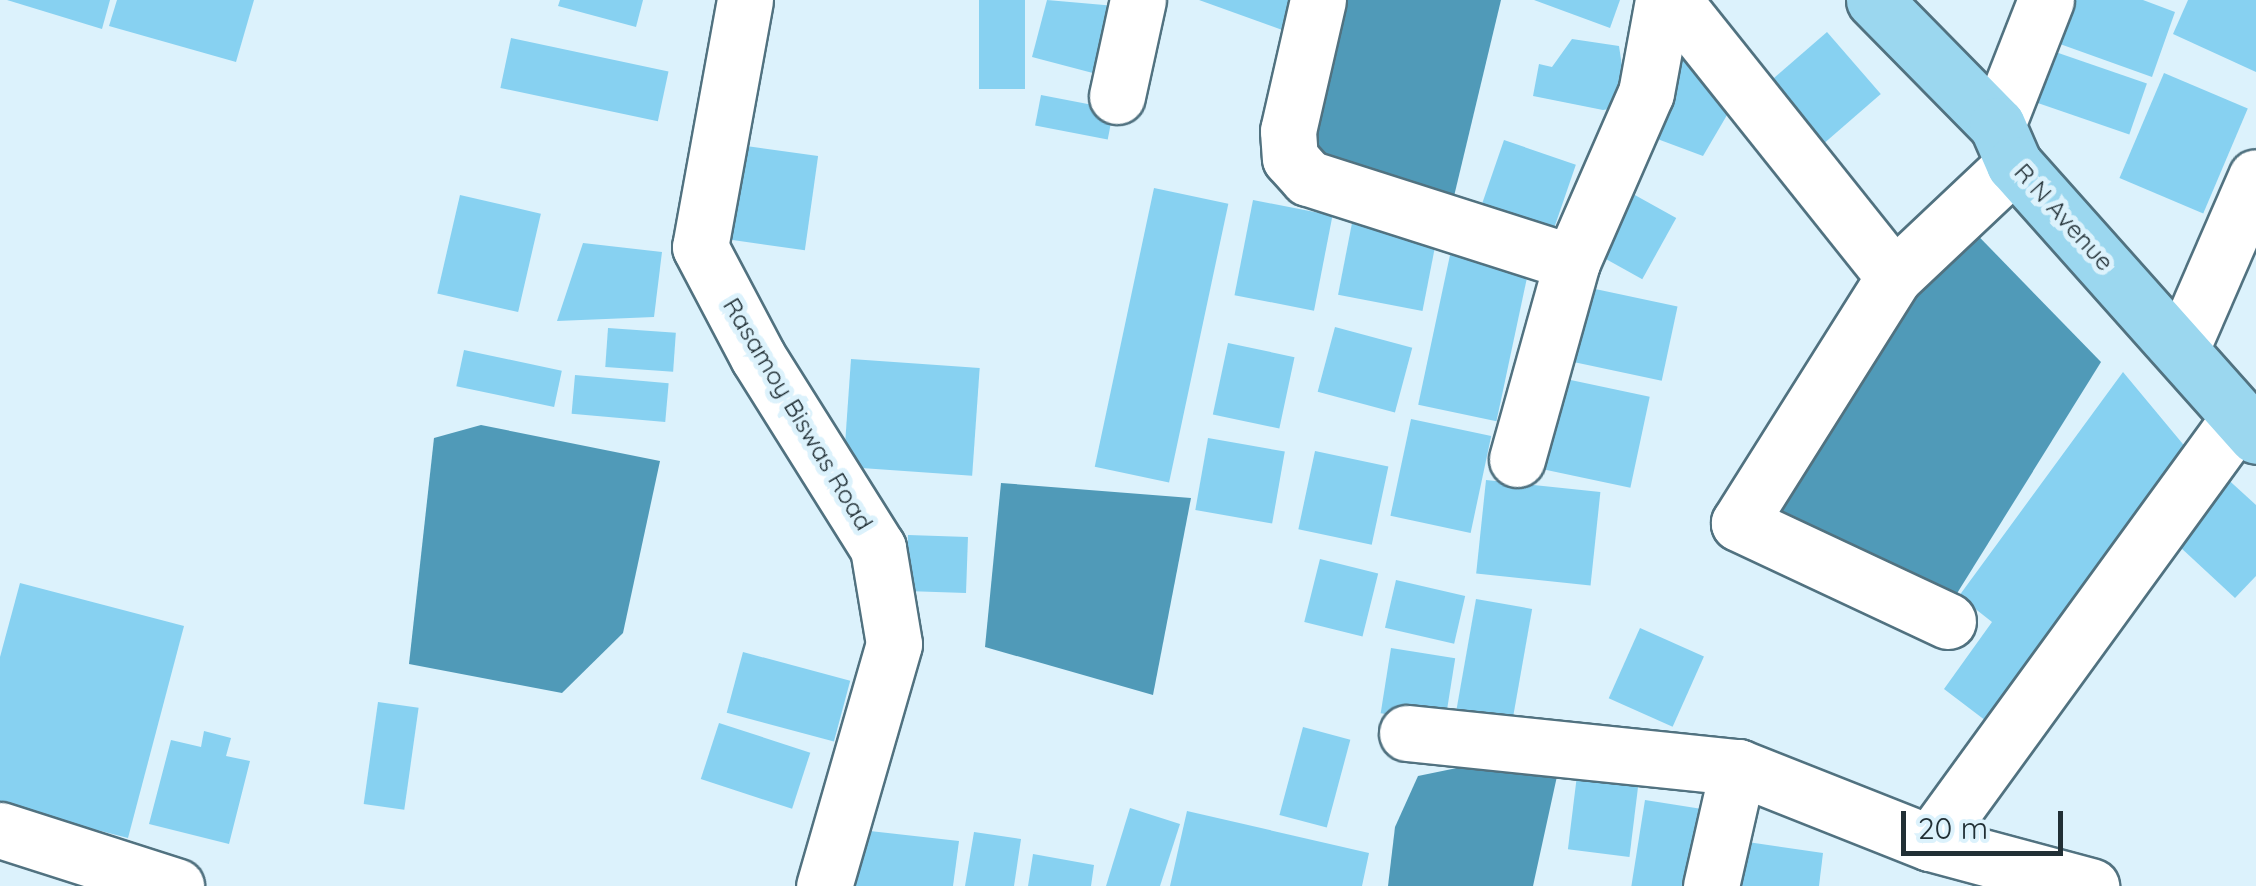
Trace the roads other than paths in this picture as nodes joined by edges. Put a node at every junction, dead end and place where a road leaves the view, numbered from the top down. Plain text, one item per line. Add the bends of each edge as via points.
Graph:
1 (745, 0) edge
2 (1138, 0) edge
3 (1318, 0) edge
4 (1663, 0) edge
5 (1673, 0) edge
6 (1874, 0) edge
7 (2046, 0) edge
8 (1117, 96) dead end
9 (2005, 144) junction
10 (2256, 177) edge
11 (1572, 262) junction
12 (1894, 277) junction
13 (2182, 347) junction
14 (2247, 427) edge
15 (1516, 459) dead end
16 (1948, 621) dead end
17 (1407, 733) dead end
18 (1738, 767) junction
19 (0, 830) edge
20 (1930, 842) junction
21 (86, 872) edge
22 (176, 886) edge
23 (824, 886) edge
24 (1711, 886) edge
25 (2091, 886) edge

1 - 23 street, Rasamoy Biswas Road via 700,247 758,357 878,548 894,644
2 - 8 street
3 - 11 street via 1288,131 1290,158 1308,178
4 - 11 street via 1646,93
5 - 12 street
6 - 9 main road, R N Avenue
7 - 9 street
9 - 12 street
9 - 13 main road, R N Avenue
10 - 13 street
11 - 15 street
12 - 16 street via 1740,523
13 - 14 main road, R N Avenue
14 - 20 street
17 - 18 street
18 - 20 street
18 - 24 street
19 - 21 street
20 - 25 street
21 - 22 street

